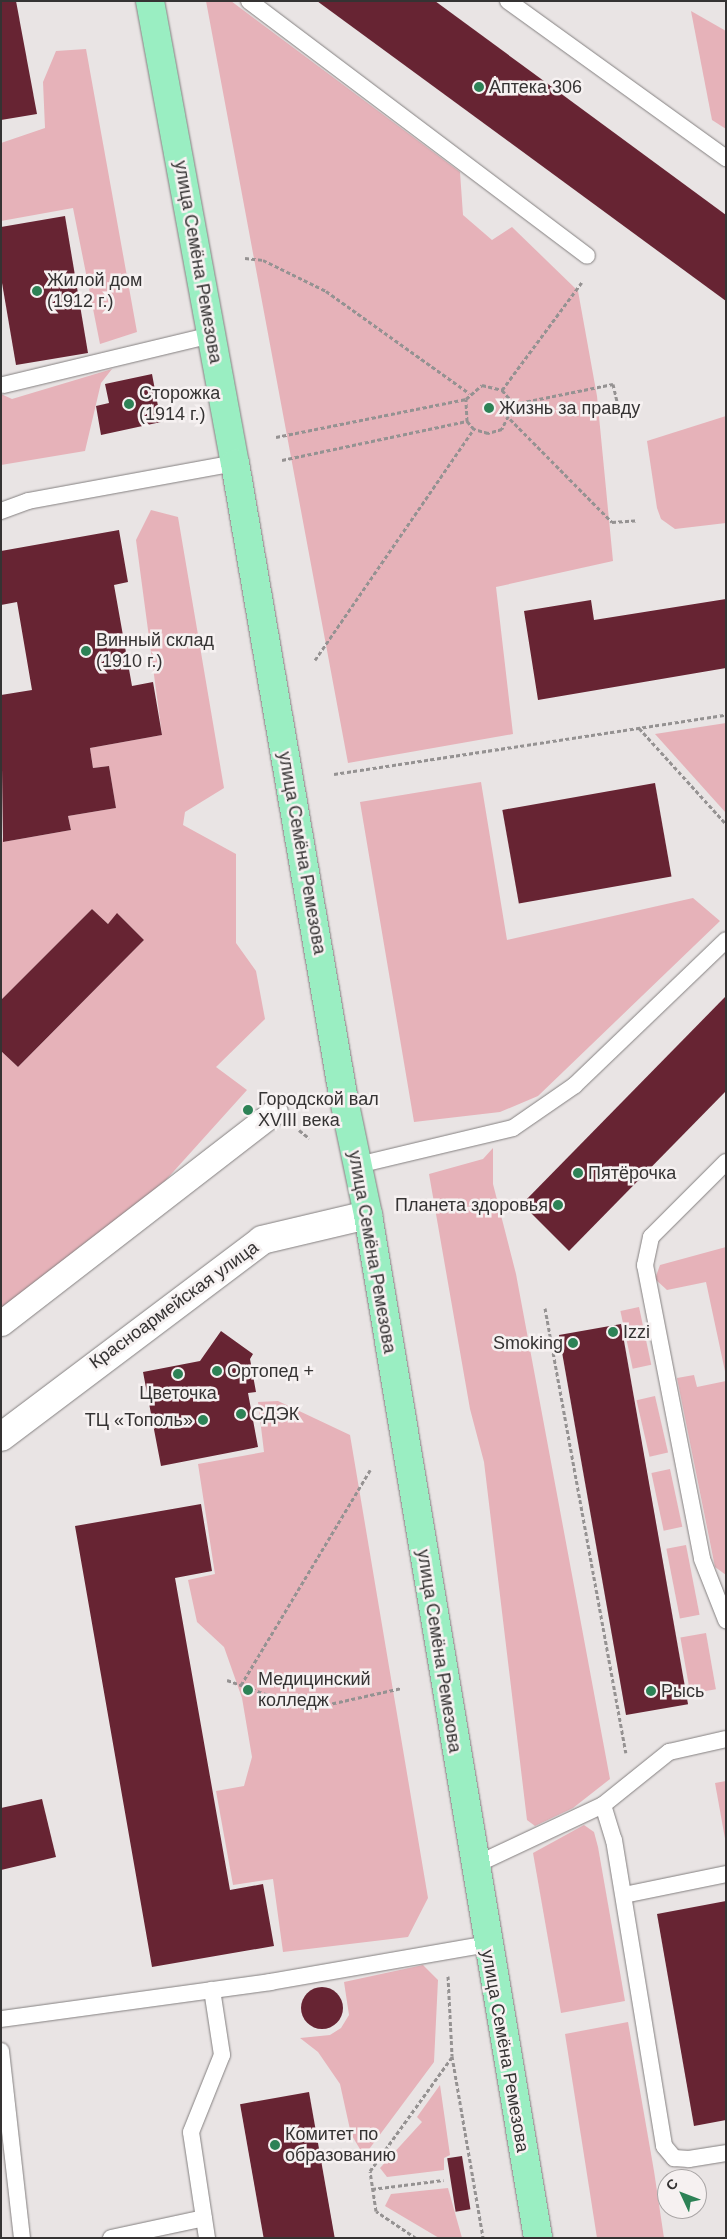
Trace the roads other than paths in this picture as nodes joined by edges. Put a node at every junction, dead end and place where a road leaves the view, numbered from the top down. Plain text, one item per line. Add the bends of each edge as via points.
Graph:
1 (150, 1) edge
2 (248, 1) edge
3 (508, 1) edge
4 (726, 158) edge
5 (587, 256) dead end
6 (212, 335) junction
7 (3, 385) dead end
8 (235, 464) junction
9 (1, 511) edge
10 (726, 940) edge
11 (274, 1111) dead end
12 (726, 1162) edge
13 (358, 1164) junction
14 (368, 1215) junction
15 (1, 1323) edge
16 (1, 1437) edge
17 (726, 1620) edge
18 (726, 1739) edge
19 (603, 1805) junction
20 (474, 1865) junction
21 (726, 1874) edge
22 (624, 1895) junction
23 (487, 1944) junction
24 (212, 1990) junction
25 (1, 2019) edge
26 (1, 2051) edge
27 (726, 2153) edge
28 (204, 2218) junction
29 (22, 2238) edge
30 (111, 2238) edge
31 (207, 2238) edge
32 (538, 2238) edge

1 - 6 main road, улица Семёна Ремезова
2 - 5 lane
3 - 4 lane
6 - 7 lane
6 - 8 main road, улица Семёна Ремезова
8 - 9 lane via 28,501
8 - 13 main road, улица Семёна Ремезова
10 - 13 lane via 575,1085 513,1128
11 - 15 street
12 - 17 lane via 652,1237 645,1265 702,1559
13 - 14 main road, улица Семёна Ремезова
14 - 16 street, Красноармейская улица via 262,1240
14 - 20 main road, улица Семёна Ремезова
18 - 19 lane via 669,1752
19 - 20 lane
19 - 22 lane via 612,1826
20 - 23 main road, улица Семёна Ремезова
21 - 22 lane
22 - 27 lane via 664,2146 674,2158 689,2160
23 - 24 lane
23 - 32 main road, улица Семёна Ремезова
24 - 25 lane
24 - 28 lane via 222,2055 191,2132
26 - 29 lane
28 - 30 lane
28 - 31 lane

